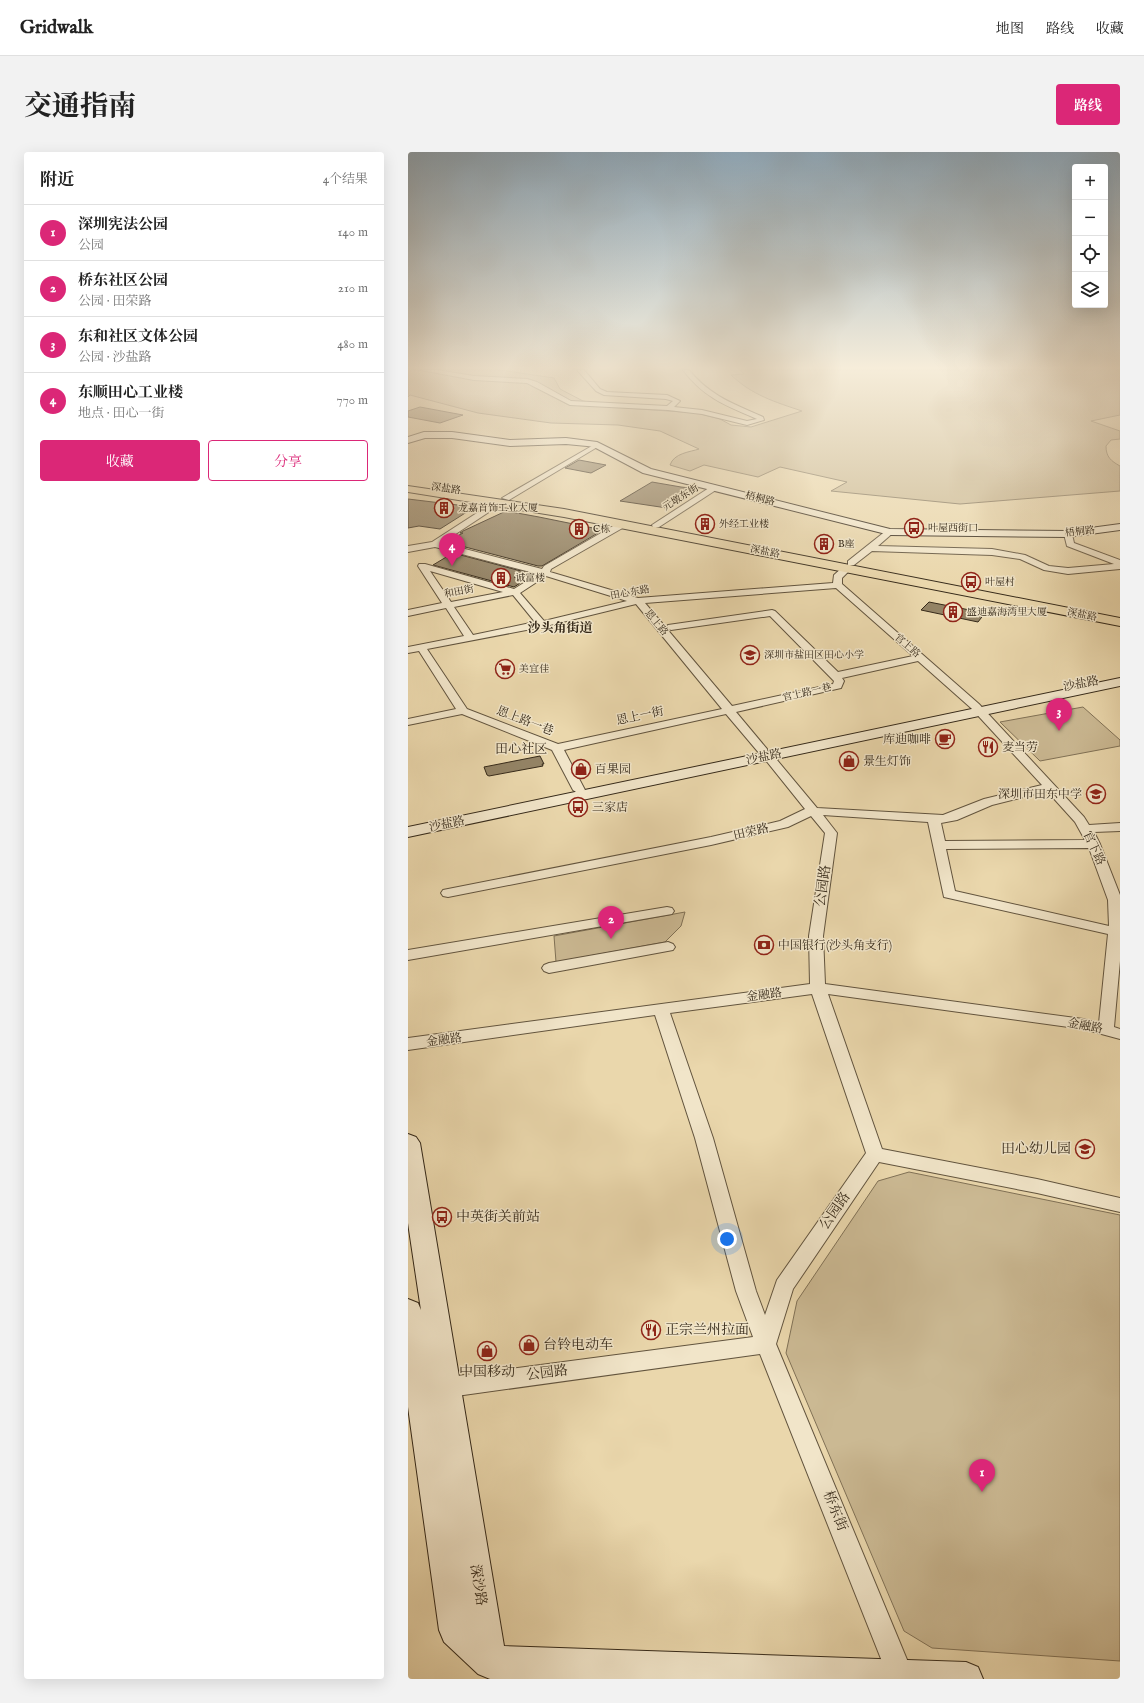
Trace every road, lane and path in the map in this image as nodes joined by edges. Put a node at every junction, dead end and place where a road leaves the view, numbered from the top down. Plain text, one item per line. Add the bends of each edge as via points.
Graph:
1 (497, 441) edge
2 (559, 441) edge
3 (568, 441) edge
4 (597, 445) junction
5 (408, 484) edge
6 (716, 488) junction
7 (408, 489) edge
8 (503, 500) junction
9 (623, 524) junction
10 (653, 527) junction
11 (1120, 527) edge
12 (890, 532) junction
13 (1068, 534) junction
14 (435, 544) junction
15 (870, 548) junction
16 (408, 549) edge
17 (1120, 563) edge
18 (849, 565) junction
19 (1120, 566) edge
20 (545, 573) junction
21 (838, 586) junction
22 (515, 592) junction
23 (638, 601) junction
24 (449, 606) junction
25 (408, 613) edge
26 (1120, 616) edge
27 (1120, 622) edge
28 (542, 624) junction
29 (671, 627) dead end
30 (470, 638) junction
31 (421, 647) junction
32 (408, 650) edge
33 (920, 658) junction
34 (836, 676) junction
35 (1120, 676) edge
36 (1120, 682) edge
37 (978, 708) junction
38 (729, 710) junction
39 (462, 711) junction
40 (408, 722) edge
41 (557, 748) junction
42 (766, 753) junction
43 (1050, 787) junction
44 (579, 790) junction
45 (812, 811) junction
46 (934, 820) junction
47 (408, 826) edge
48 (1120, 828) edge
49 (1086, 829) junction
50 (408, 832) edge
51 (1094, 844) junction
52 (939, 845) junction
53 (448, 893) dead end
54 (667, 911) dead end
55 (1117, 932) junction
56 (668, 947) dead end
57 (408, 954) edge
58 (549, 968) dead end
59 (818, 988) junction
60 (661, 1010) junction
61 (1113, 1032) edge
62 (408, 1044) edge
63 (408, 1143) edge
64 (875, 1154) junction
65 (1120, 1205) edge
66 (408, 1310) edge
67 (766, 1344) junction
68 (434, 1389) junction
69 (489, 1670) edge
70 (902, 1677) edge
71 (966, 1679) edge

1 - 2 street, 梧桐路
3 - 4 street, 梧桐路
4 - 6 street, 梧桐路 via 647,471
4 - 8 street
5 - 8 main road, 深盐路
6 - 10 street, 元墩东街
6 - 12 street, 梧桐路
7 - 8 main road, 深盐路
8 - 9 main road, 深盐路
8 - 10 main road, 深盐路
8 - 14 street
9 - 10 main road, 深盐路
9 - 20 street via 547,568
10 - 18 main road, 深盐路
11 - 13 street, 梧桐路
12 - 13 street, 梧桐路
12 - 15 street
13 - 17 street via 1070,544
14 - 16 street
14 - 20 street, 恩上路
15 - 18 street
15 - 19 street via 992,552 1022,558 1047,568 1068,571
18 - 21 street via 837,577
18 - 26 main road, 深盐路
18 - 27 main road, 深盐路
20 - 22 street
20 - 23 street, 恩上路
21 - 23 street, 田心东路
21 - 33 street, 官上路
22 - 24 street, 和田街
22 - 24 street via 422,566
22 - 28 street
23 - 28 street, 田心东路
23 - 38 street, 恩上路
24 - 25 street, 和田街
24 - 30 street
28 - 30 street, 田心东路
29 - 34 street via 772,613
30 - 31 street, 田心东路
31 - 32 street, 田心东路
31 - 39 street
33 - 34 street, 官上路一巷
33 - 37 street, 官上路
34 - 38 street, 官上路一巷 via 839,681 837,686
35 - 37 street, 沙盐路
36 - 37 street, 沙盐路
37 - 42 street, 沙盐路
37 - 43 street, 官下路
38 - 41 street, 恩上一街
38 - 42 street, 恩上路
39 - 40 street
39 - 41 street, 恩上路一巷
41 - 44 street, 恩上路一巷
42 - 44 street, 沙盐路
42 - 45 street, 公园路
42 - 50 street, 沙盐路
43 - 46 street, 田荣路 via 988,802 953,817
43 - 49 street, 官下路
44 - 47 street, 沙盐路
45 - 46 street, 田荣路
45 - 53 street, 田荣路 via 784,824 711,841
45 - 59 street, 公园路 via 831,833 816,936
46 - 52 street
48 - 49 street
49 - 51 street, 官下路
51 - 52 street
51 - 55 street, 官下路 via 1115,900
52 - 55 street via 949,894
54 - 57 street
55 - 61 street, 官下路
56 - 58 street
59 - 60 street, 金融路
59 - 61 street, 金融路 via 1083,1024
59 - 64 street, 公园路
60 - 62 street, 金融路
60 - 67 street, 桥东街 via 704,1138 746,1291
63 - 68 street, 深沙路
64 - 65 street
64 - 67 street, 公园路 via 784,1286
66 - 68 street, 深沙路
67 - 68 street, 公园路
67 - 70 street, 桥东街
68 - 69 street, 深沙路
69 - 70 street
70 - 71 street

